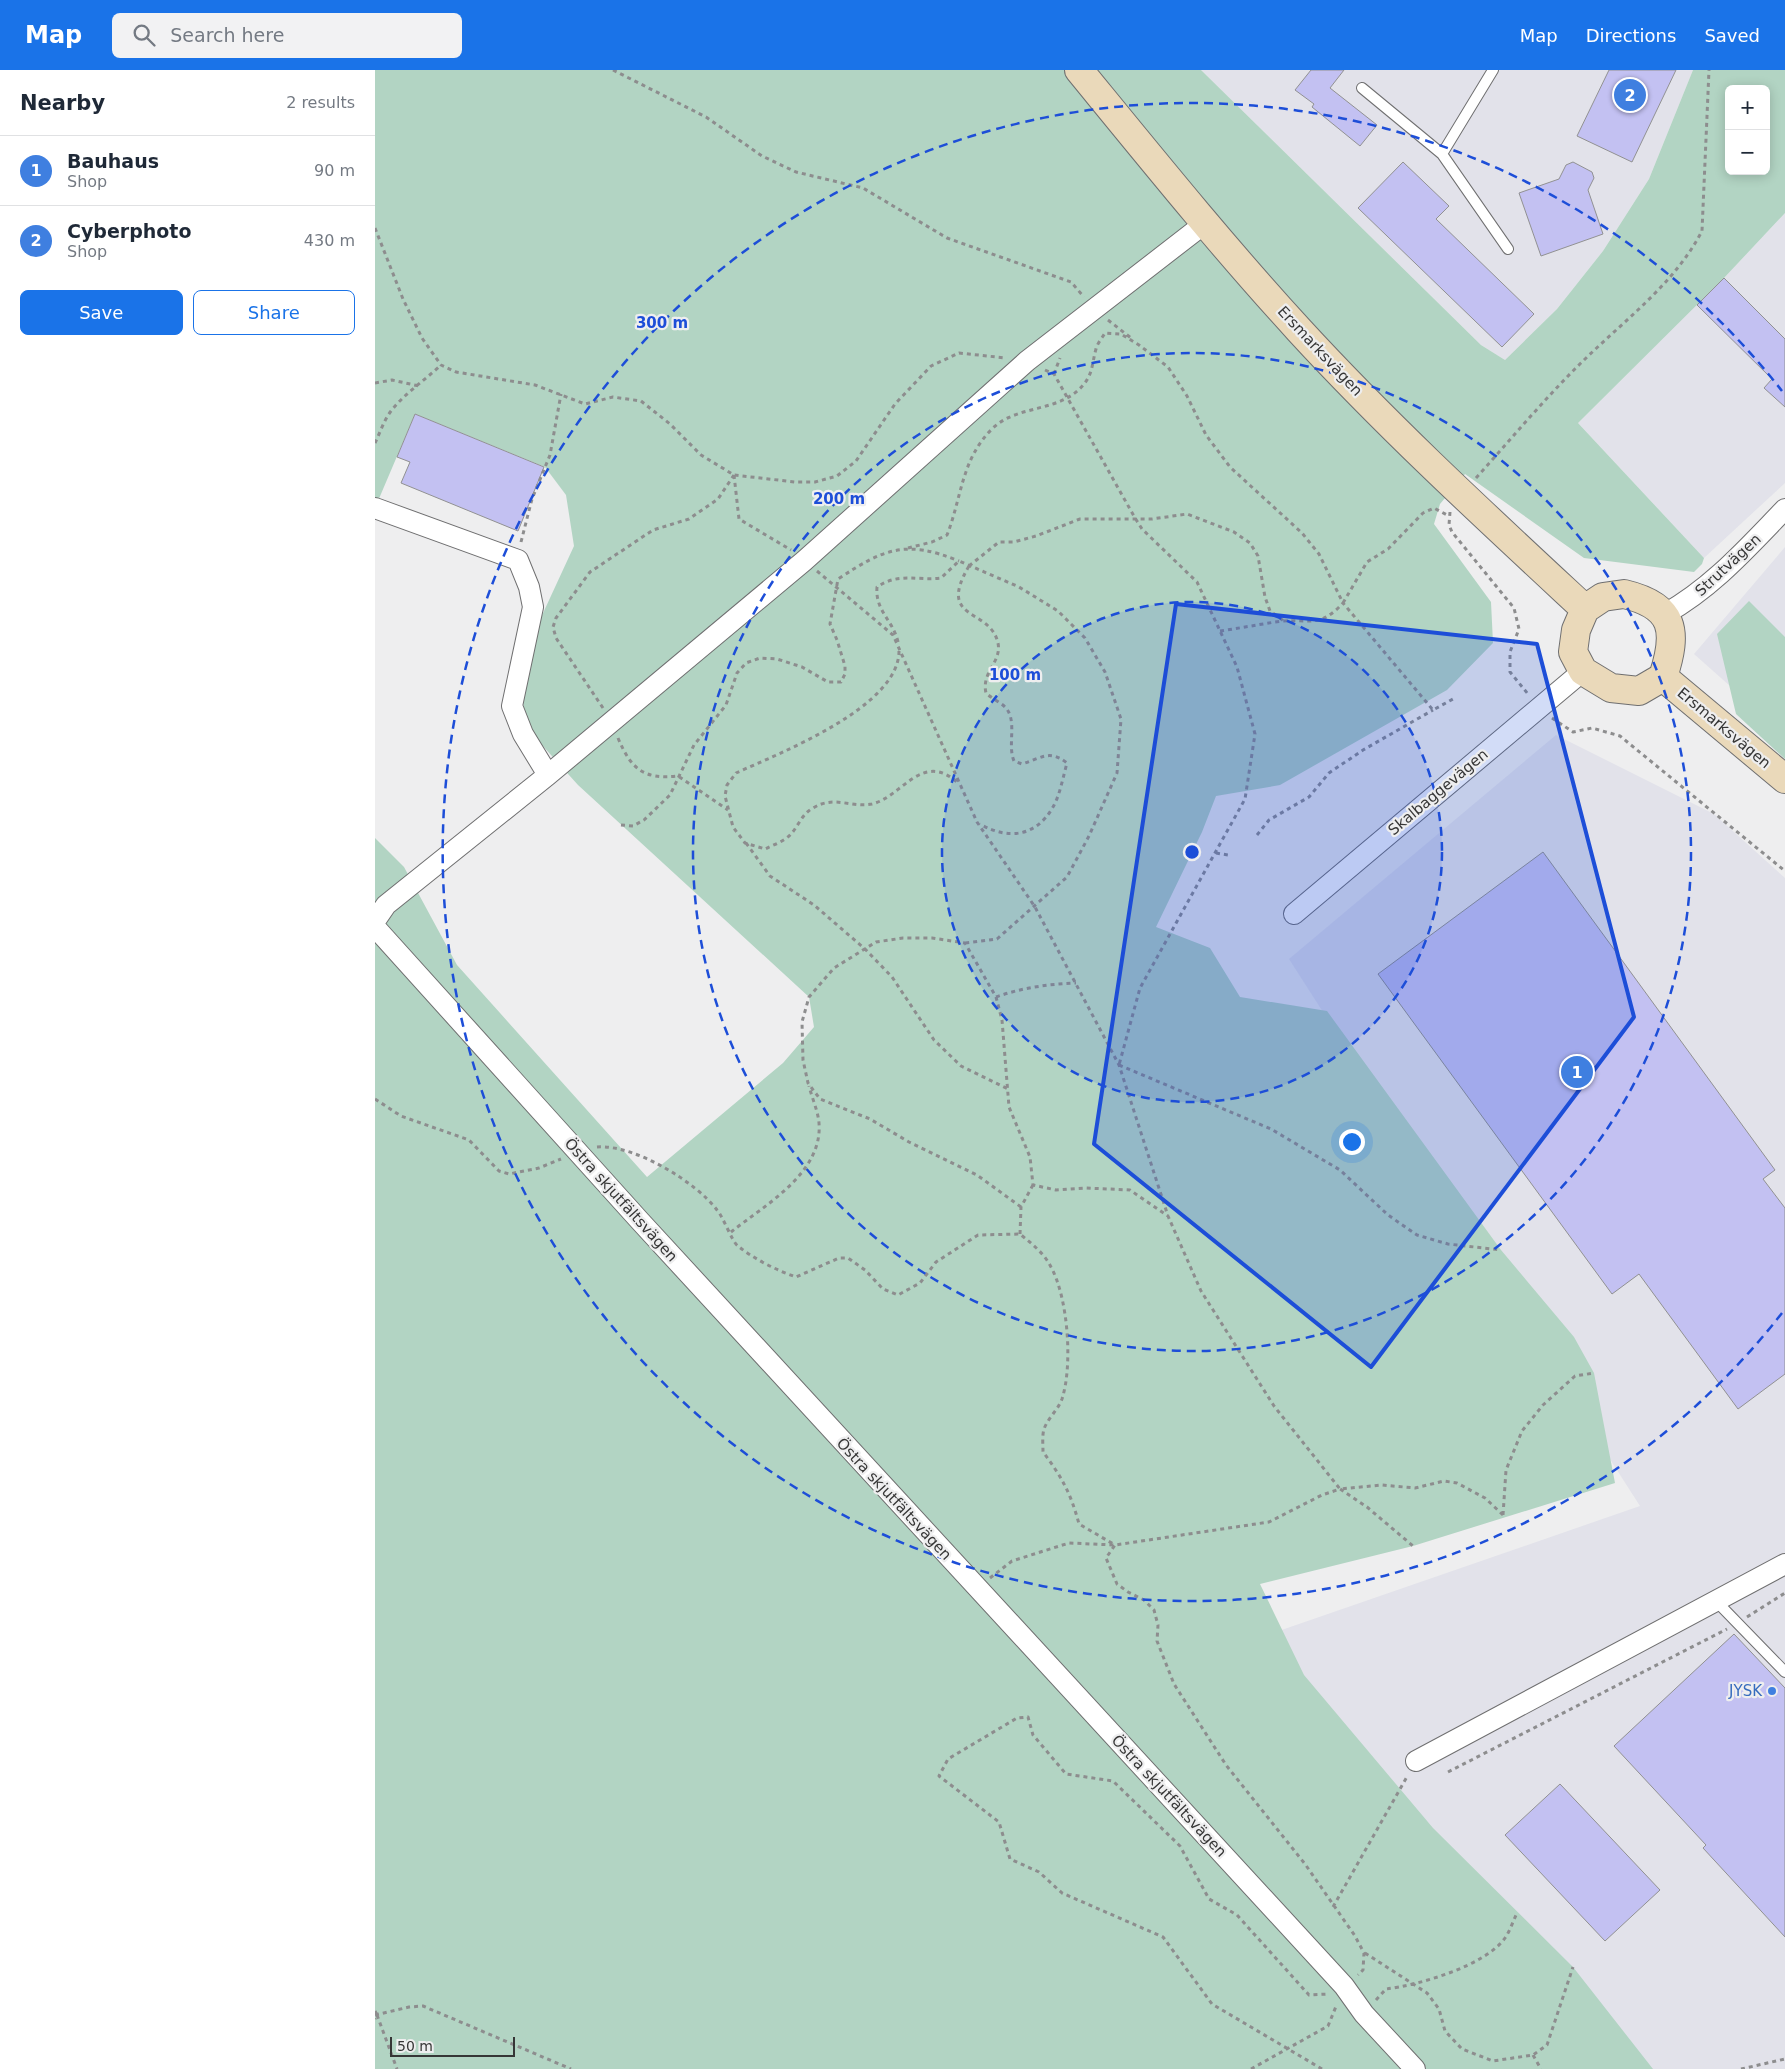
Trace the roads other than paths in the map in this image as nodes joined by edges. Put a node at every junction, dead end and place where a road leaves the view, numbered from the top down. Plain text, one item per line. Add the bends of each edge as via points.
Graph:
1 (1079, 70) edge
2 (1493, 70) edge
3 (1362, 88) dead end
4 (1443, 154) junction
5 (1204, 224) junction
6 (1507, 249) dead end
7 (375, 508) edge
8 (1785, 509) edge
9 (1585, 609) junction
10 (1665, 614) junction
11 (1583, 671) junction
12 (1663, 677) junction
13 (549, 775) junction
14 (1785, 779) edge
15 (1294, 914) dead end
16 (375, 922) edge
17 (375, 927) edge
18 (1785, 1564) edge
19 (1716, 1601) junction
20 (1785, 1672) edge
21 (1416, 1761) road end
22 (1415, 2069) edge

1 - 5 main road, Ersmarksvägen
2 - 4 lane
3 - 4 lane
4 - 6 lane
5 - 9 main road, Ersmarksvägen via 1300,331 1414,449
5 - 13 street via 1027,361 804,560
7 - 13 street via 518,560 533,606 512,706 523,734
8 - 10 street, Strutvägen via 1722,575
9 - 10 main road via 1603,598 1624,594 1645,599
9 - 11 main road via 1576,630 1573,652
10 - 12 main road via 1673,644
11 - 12 main road via 1611,688 1639,691
11 - 15 street, Skalbaggevägen
12 - 14 main road, Ersmarksvägen
13 - 16 street via 386,905
17 - 22 street, Östra skjutfältsvägen via 577,1152 1344,1986 1364,2014
18 - 19 street
19 - 20 lane
19 - 21 street

